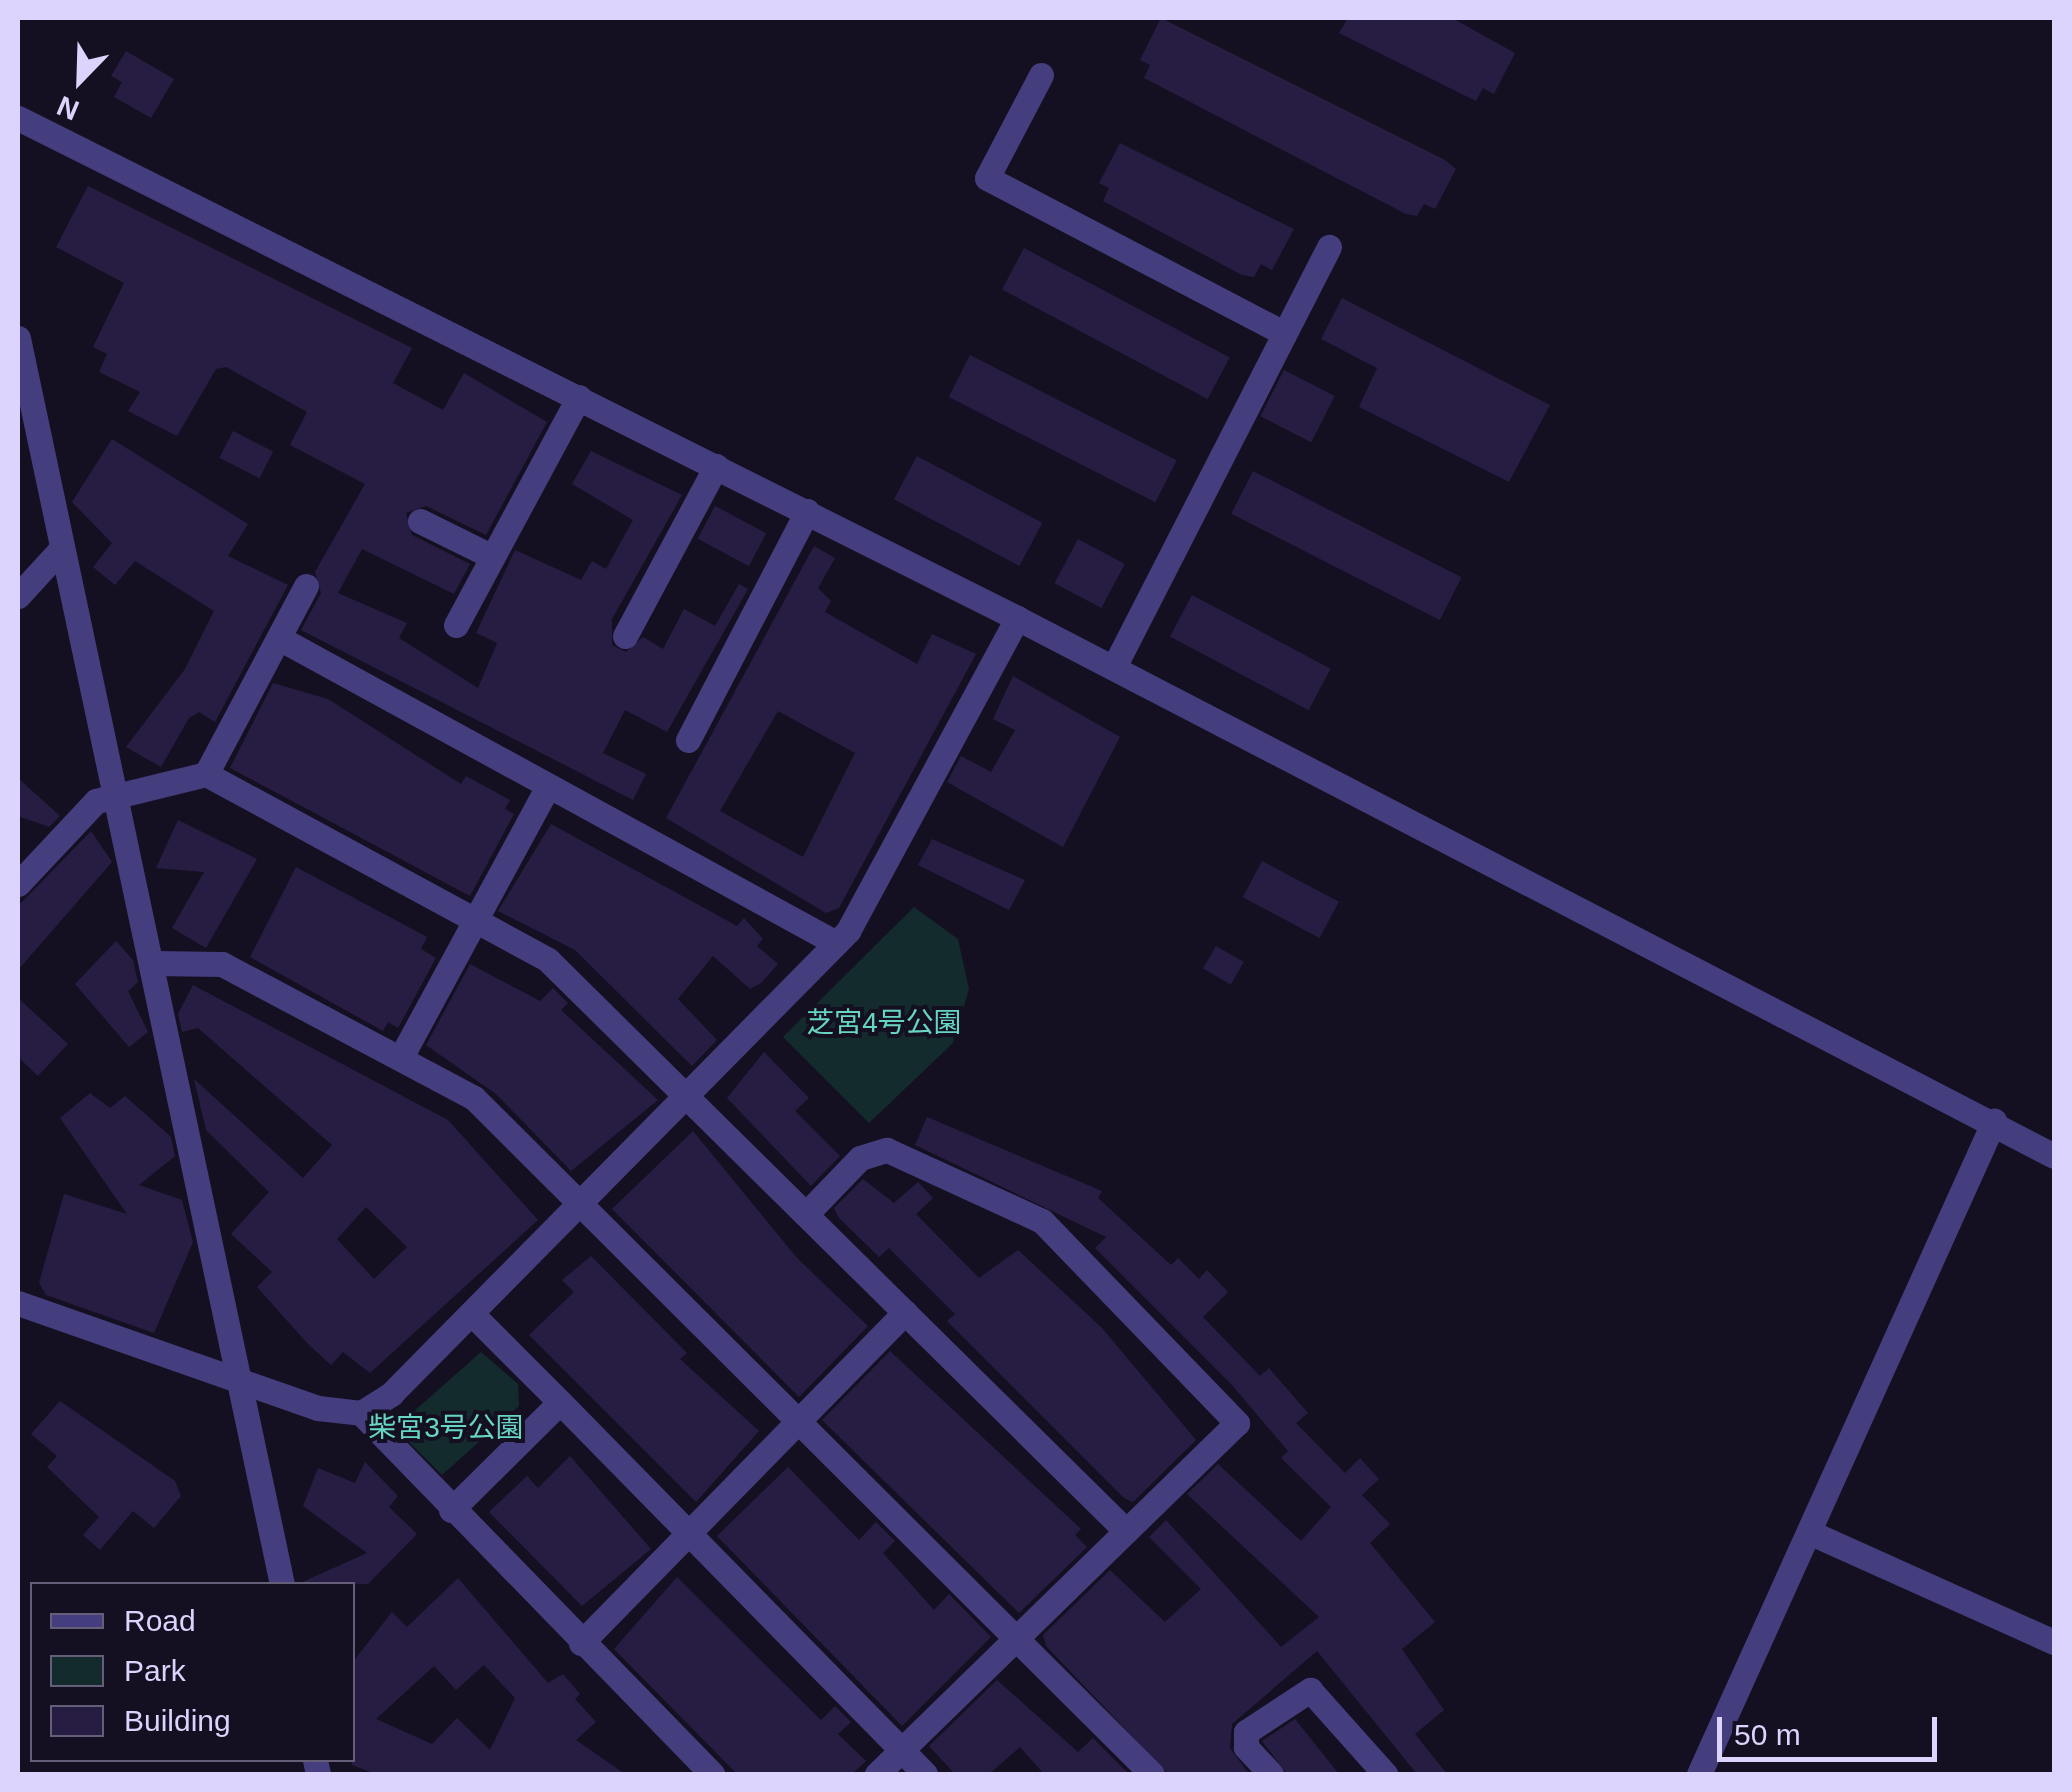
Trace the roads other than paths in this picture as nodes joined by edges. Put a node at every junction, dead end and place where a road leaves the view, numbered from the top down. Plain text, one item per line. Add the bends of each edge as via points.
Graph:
1 (1041, 75) dead end
2 (18, 118) edge
3 (1329, 247) dead end
4 (1281, 332) junction
5 (18, 338) edge
6 (579, 396) junction
7 (716, 466) junction
8 (807, 511) junction
9 (420, 521) dead end
10 (62, 548) junction
11 (492, 557) junction
12 (306, 586) dead end
13 (18, 596) edge
14 (1017, 618) junction
15 (456, 625) dead end
16 (625, 636) dead end
17 (279, 638) junction
18 (1114, 667) junction
19 (688, 740) dead end
20 (206, 774) junction
21 (547, 788) junction
22 (116, 797) junction
23 (18, 884) edge
24 (472, 918) junction
25 (836, 943) junction
26 (152, 963) junction
27 (401, 1057) junction
28 (690, 1094) junction
29 (1994, 1121) junction
30 (2054, 1156) edge
31 (581, 1206) junction
32 (808, 1212) junction
33 (18, 1303) edge
34 (904, 1312) junction
35 (475, 1317) junction
36 (244, 1387) junction
37 (560, 1402) junction
38 (361, 1413) junction
39 (797, 1422) junction
40 (451, 1510) junction
41 (1124, 1529) junction
42 (689, 1532) junction
43 (1809, 1532) junction
44 (282, 1582) edge
45 (1015, 1642) junction
46 (2054, 1642) edge
47 (581, 1643) junction
48 (901, 1752) junction
49 (712, 1774) edge
50 (878, 1774) edge
51 (925, 1774) edge
52 (1152, 1774) edge
53 (1271, 1774) edge
54 (1385, 1774) edge
55 (1698, 1774) edge

1 - 4 street via 987,178
2 - 6 street
3 - 4 street
4 - 18 street
5 - 10 street
6 - 7 street
6 - 11 street
7 - 8 street
7 - 16 street
8 - 14 street
8 - 19 street
9 - 11 street
10 - 13 street
10 - 22 street
11 - 15 street
12 - 17 street
14 - 18 street
14 - 25 street
17 - 20 street
17 - 21 street
18 - 29 street
20 - 22 street
20 - 24 street
21 - 24 street
21 - 25 street
22 - 23 street via 91,806
22 - 26 street
24 - 27 street
24 - 28 street via 572,978
25 - 28 street
26 - 27 street via 222,964
26 - 36 street
27 - 31 street via 474,1098
28 - 31 street
28 - 32 street
29 - 30 street
29 - 43 street
31 - 35 street
31 - 39 street
32 - 34 street
32 - 41 street via 860,1158 888,1150 1050,1227 1237,1423
33 - 36 street
34 - 39 street
34 - 41 street
35 - 37 street
35 - 38 street
36 - 38 street
36 - 44 street
37 - 40 street
37 - 42 street
38 - 40 street
39 - 42 street
39 - 45 street
40 - 47 street
41 - 45 street
42 - 47 street
42 - 48 street
43 - 46 street
43 - 55 street
45 - 48 street
45 - 52 street
47 - 49 street
48 - 50 street
48 - 51 street
53 - 54 street via 1246,1747 1246,1732 1310,1690

